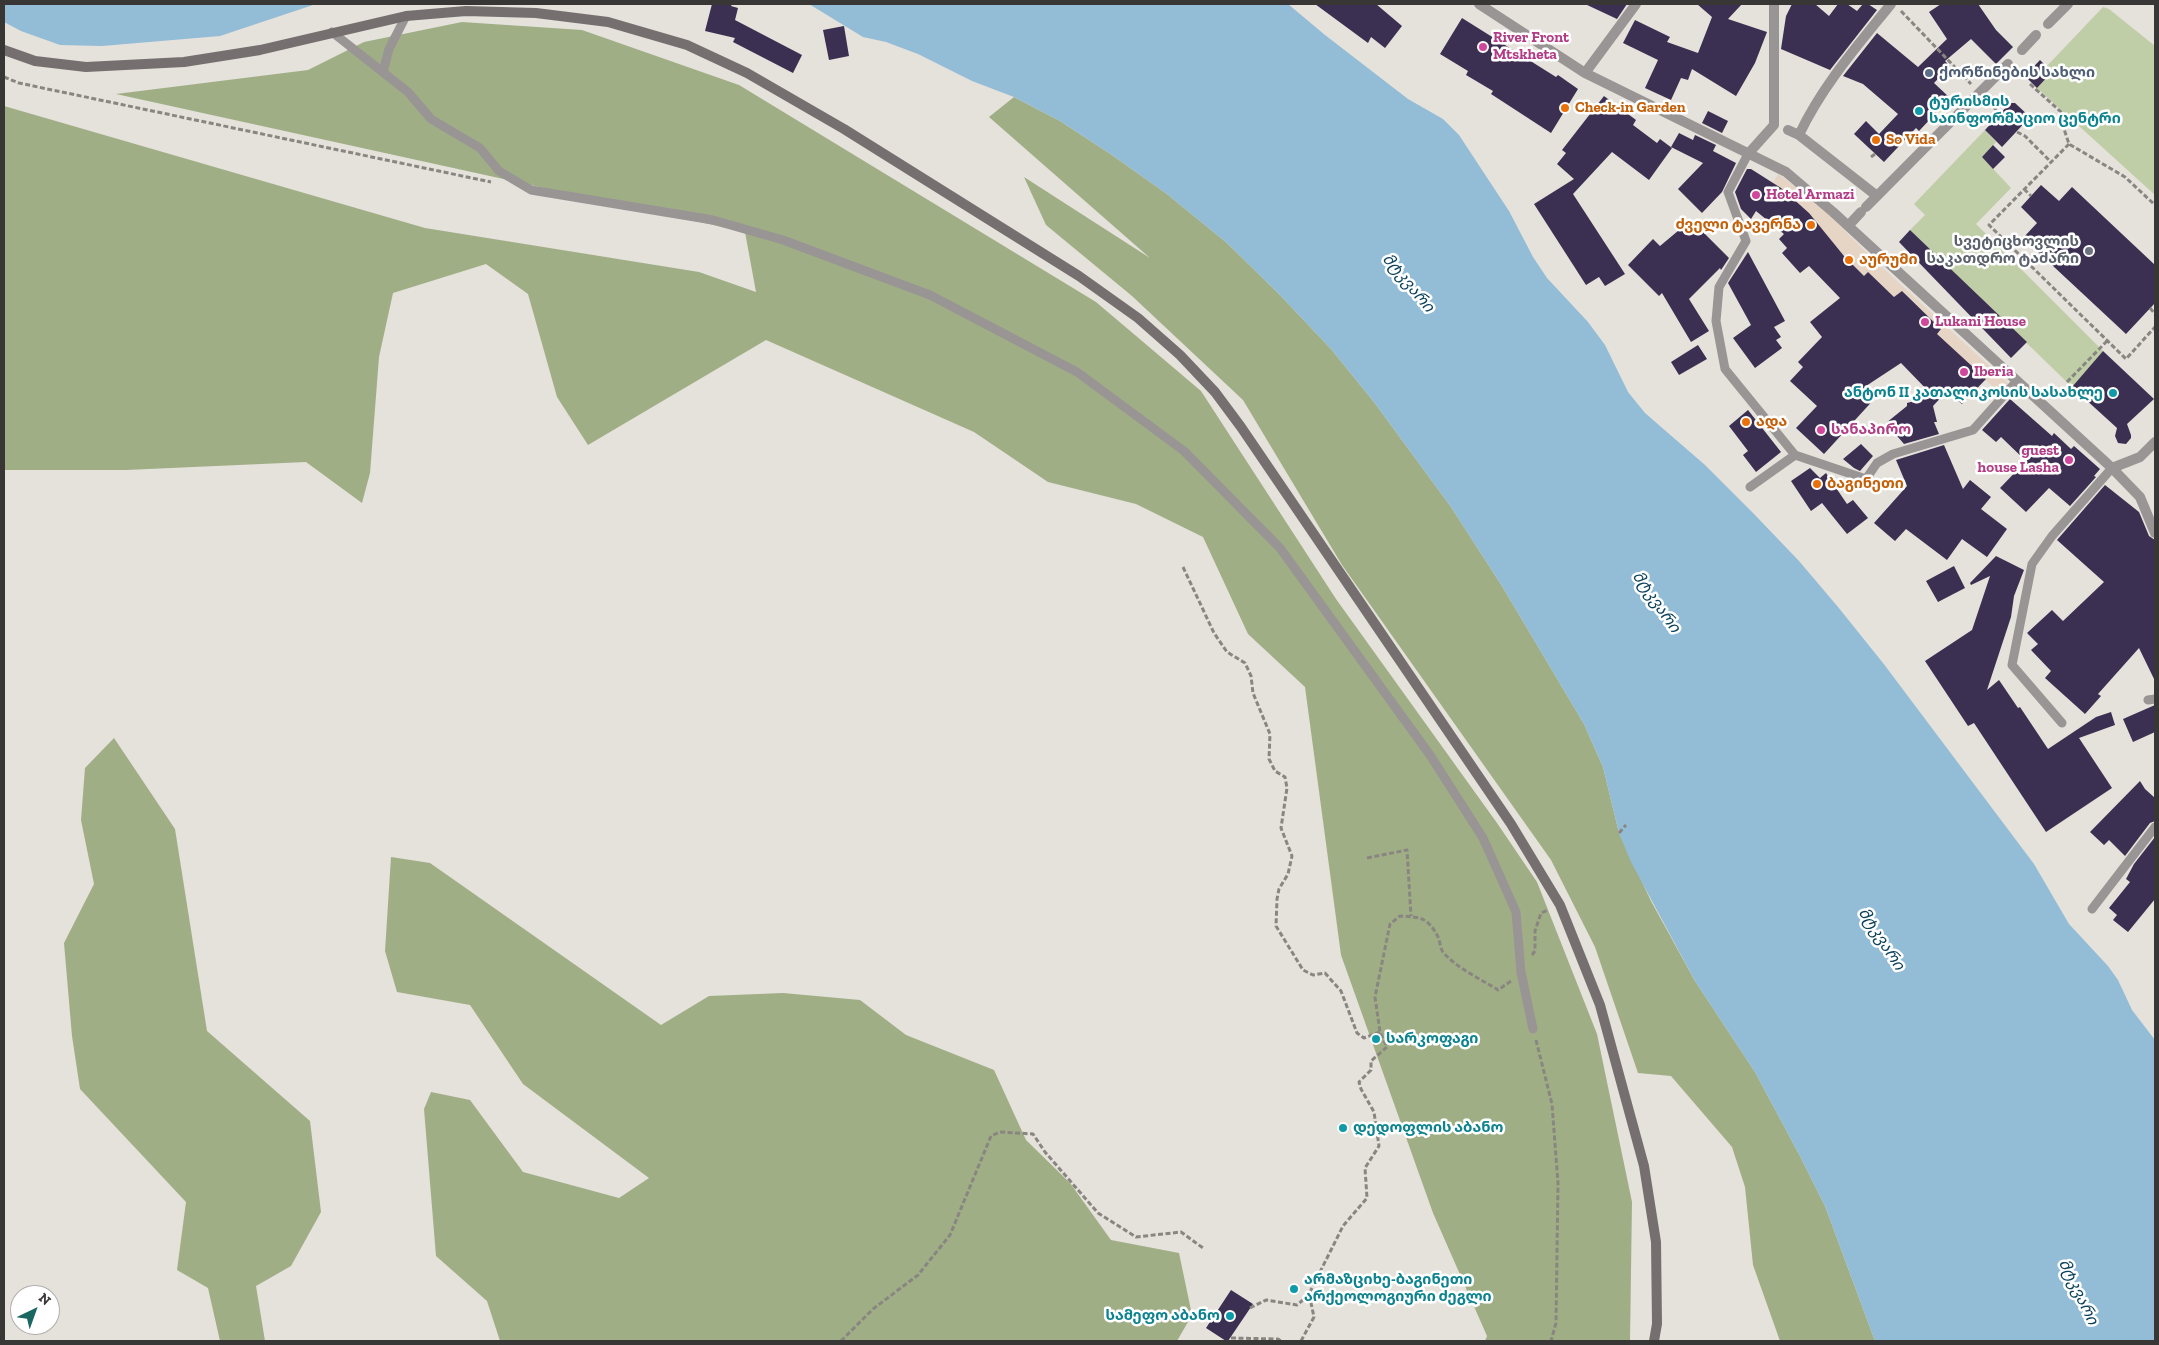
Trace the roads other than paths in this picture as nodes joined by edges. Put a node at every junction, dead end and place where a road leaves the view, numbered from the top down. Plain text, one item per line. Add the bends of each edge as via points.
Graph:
1 (1478, 4) edge
2 (1636, 4) edge
3 (1774, 4) edge
4 (2068, 4) edge
5 (1896, 7) edge
6 (406, 16) junction
7 (2048, 24) dead end
8 (332, 32) junction
9 (2036, 35) dead end
10 (4, 50) edge
11 (2022, 50) dead end
12 (2008, 64) dead end
13 (383, 72) junction
14 (1585, 73) junction
15 (1788, 130) dead end
16 (1800, 135) junction
17 (1748, 154) junction
18 (1877, 196) junction
19 (1848, 226) junction
20 (2016, 382) junction
21 (2155, 442) edge
22 (1795, 455) junction
23 (2112, 468) junction
24 (1750, 487) dead end
25 (2155, 533) edge
26 (2062, 723) dead end
27 (2155, 827) edge
28 (2092, 909) dead end
29 (1533, 1029) road end
30 (1654, 1341) edge

1 - 14 street
2 - 14 street
3 - 17 street via 1774,124
4 - 7 street
5 - 16 street via 1842,65 1809,114
6 - 8 main road
6 - 13 lane via 389,49
6 - 30 main road via 466,11 536,12 608,22 687,45 747,73 844,129 1079,276 1138,318 1215,392 1512,824 1560,904 1600,1005 1644,1166 1656,1242
8 - 10 main road via 260,50 176,62 86,67 35,61
8 - 13 lane
9 - 11 street
12 - 18 street
13 - 29 lane via 408,92 431,119 480,148 499,171 531,190 713,220 783,240 930,295 1077,372 1184,451 1280,548 1430,755 1483,838 1516,912 1521,972
14 - 17 street
15 - 16 street
16 - 18 street
17 - 19 street via 1786,172
17 - 22 lane via 1728,192 1746,241 1719,287 1716,321 1725,369
18 - 19 street
19 - 20 street
20 - 22 lane via 1973,430 1893,454 1877,462 1866,479
20 - 23 street
21 - 23 street via 2140,458
22 - 24 lane
23 - 25 street via 2140,497
23 - 26 lane via 2052,536 2032,564 2012,665
27 - 28 lane

